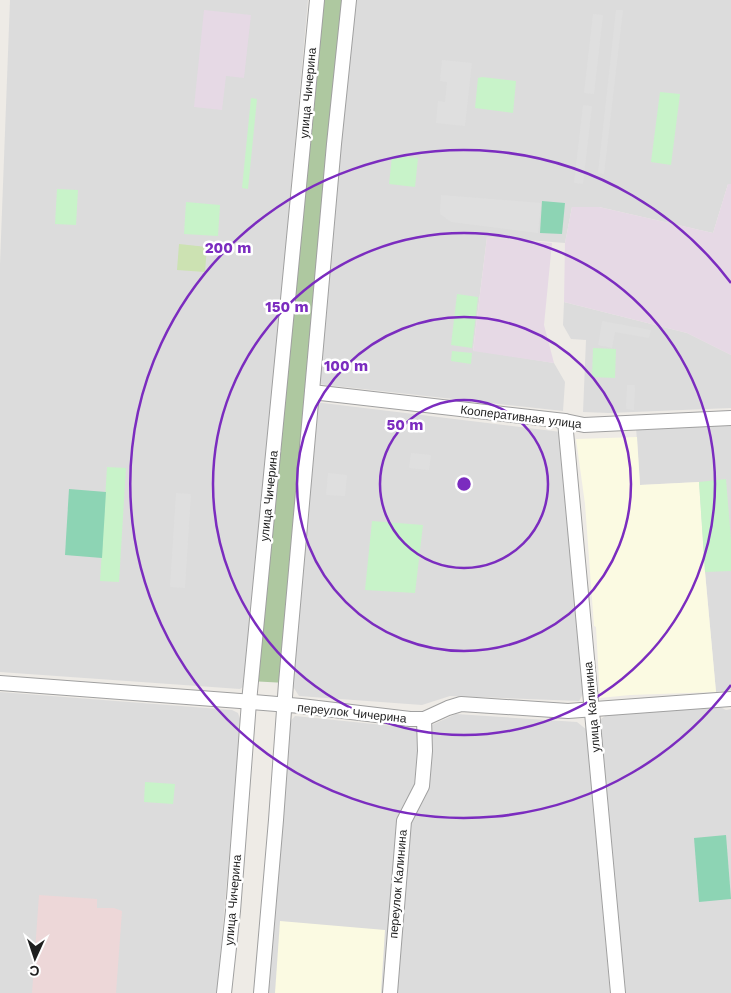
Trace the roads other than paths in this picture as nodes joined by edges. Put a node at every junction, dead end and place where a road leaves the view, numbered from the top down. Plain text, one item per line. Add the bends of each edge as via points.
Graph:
1 (317, 0) edge
2 (349, 0) edge
3 (312, 392) junction
4 (731, 418) edge
5 (565, 421) junction
6 (0, 683) edge
7 (731, 698) edge
8 (248, 702) junction
9 (284, 705) junction
10 (592, 709) junction
11 (424, 719) junction
12 (224, 993) edge
13 (261, 993) edge
14 (390, 993) edge
15 (618, 993) edge

1 - 8 street, улица Чичерина
2 - 3 street
3 - 5 street, Кооперативная улица
3 - 9 street
4 - 5 street, Кооперативная улица via 584,426
5 - 10 street, улица Калинина
6 - 8 street, переулок Чичерина
7 - 10 street, переулок Чичерина
8 - 9 street, переулок Чичерина
8 - 12 street, улица Чичерина
9 - 11 street, переулок Чичерина
9 - 13 street
10 - 11 street, переулок Чичерина via 568,711 461,704
10 - 15 street, улица Калинина
11 - 14 street, переулок Калинина via 422,786 404,821

